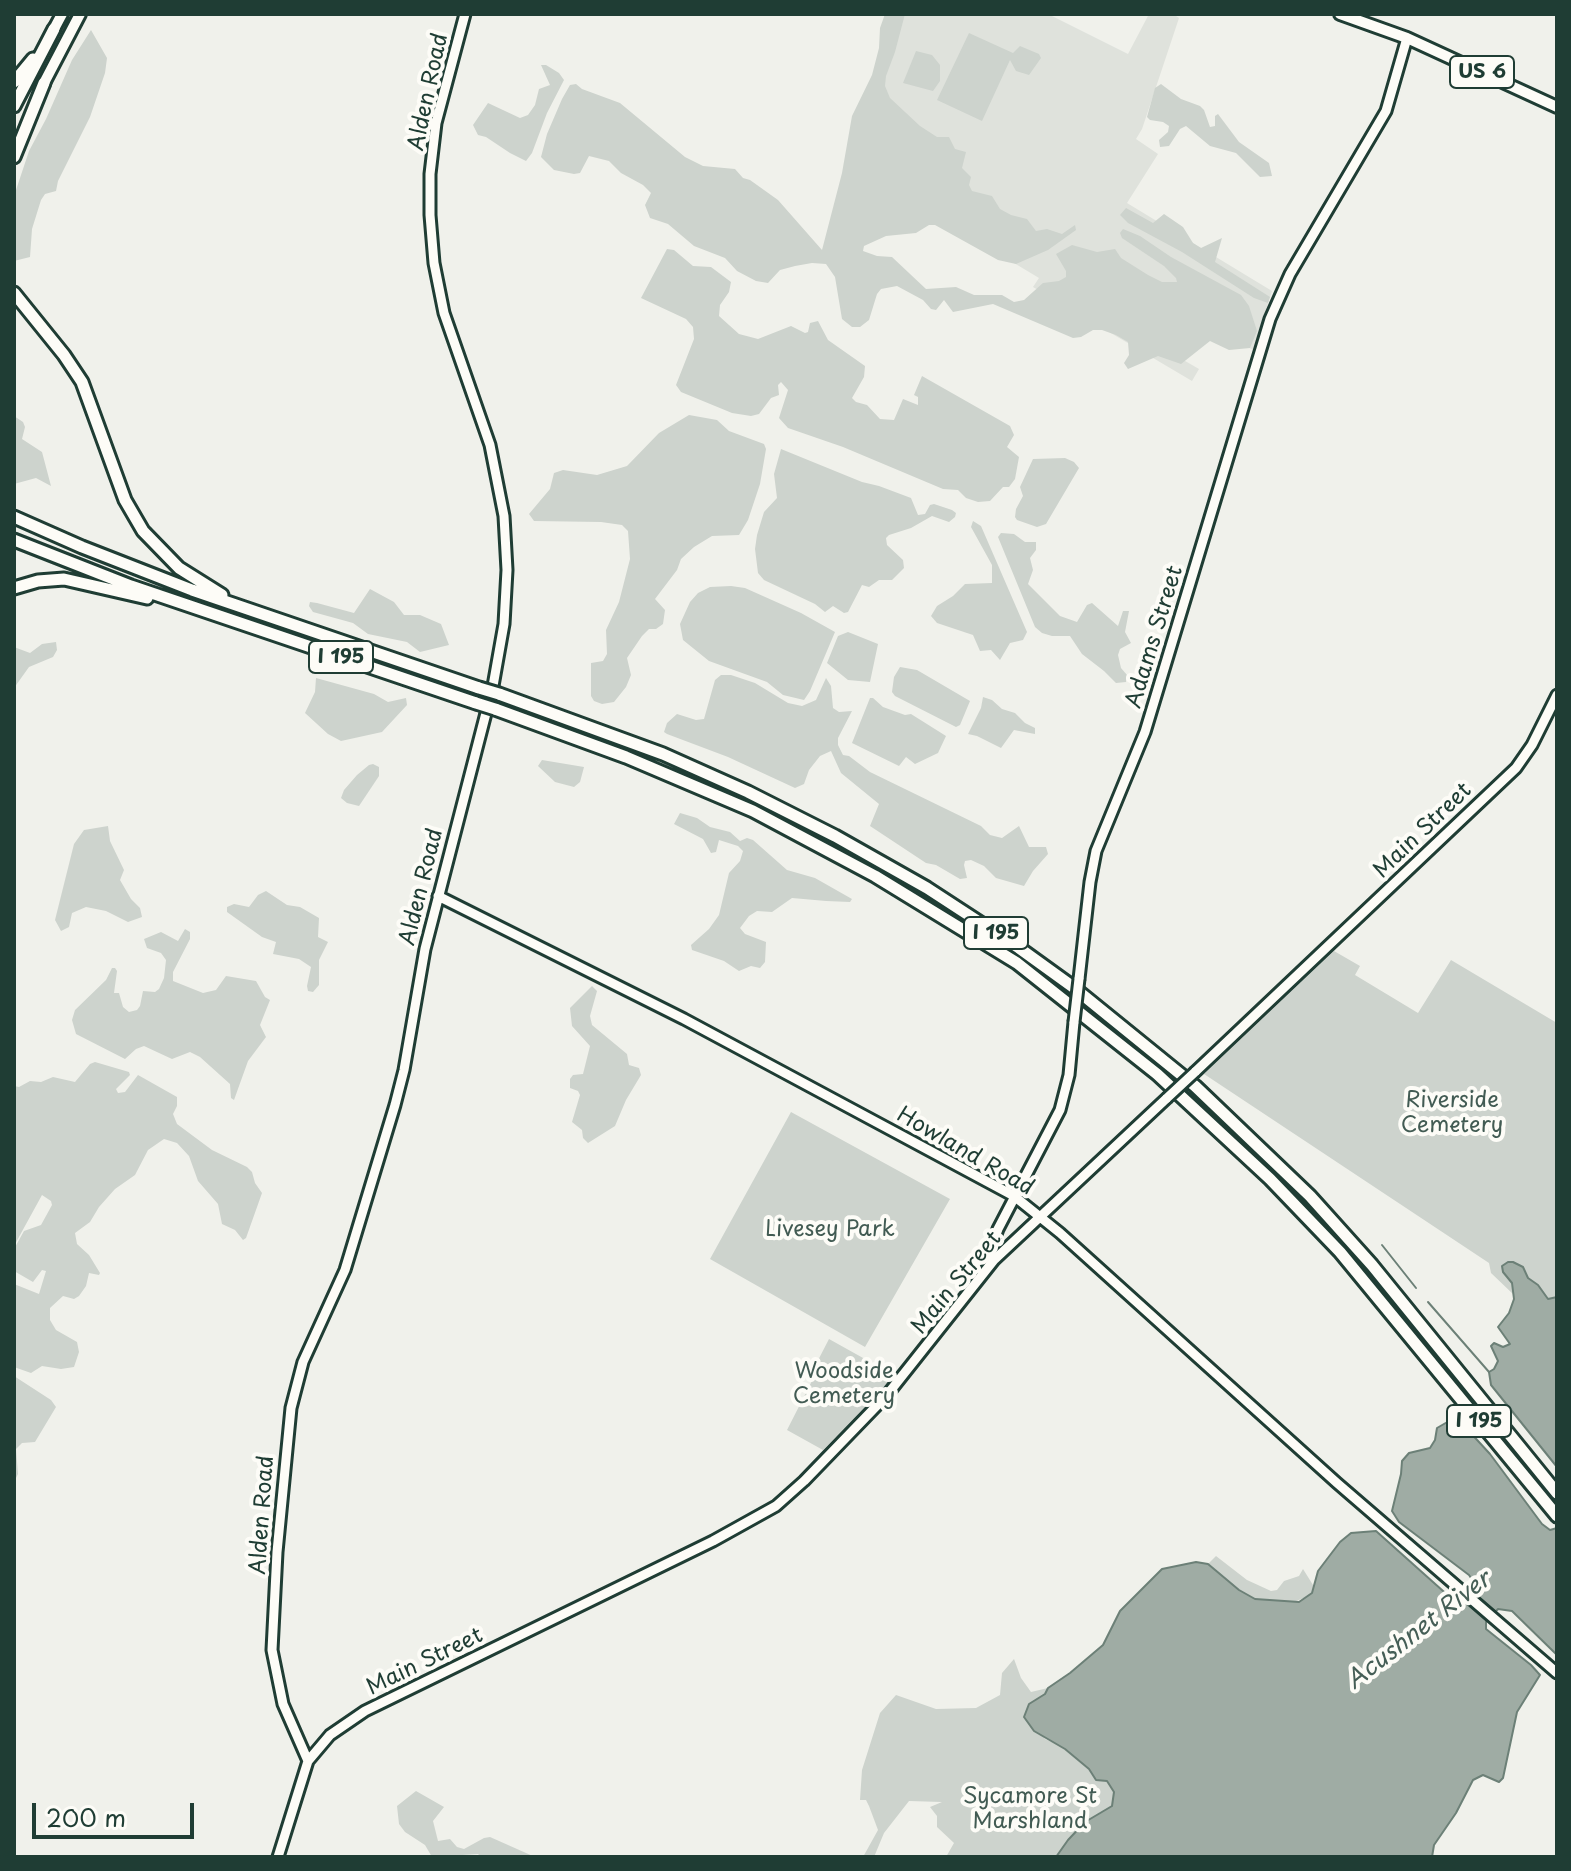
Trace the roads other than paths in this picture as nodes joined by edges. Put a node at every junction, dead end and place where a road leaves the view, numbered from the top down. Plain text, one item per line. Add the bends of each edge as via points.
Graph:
1 (62, 14) edge
2 (80, 14) edge
3 (465, 14) edge
4 (1340, 14) edge
5 (54, 29) junction
6 (1407, 38) junction
7 (14, 82) edge
8 (44, 83) junction
9 (14, 106) edge
10 (1557, 107) edge
11 (14, 140) edge
12 (14, 157) edge
13 (14, 293) edge
14 (14, 517) edge
15 (14, 540) edge
16 (14, 588) edge
17 (206, 612) junction
18 (258, 613) junction
19 (1557, 695) edge
20 (438, 896) junction
21 (1014, 1196) junction
22 (1041, 1217) junction
23 (994, 1260) junction
24 (1557, 1493) edge
25 (1557, 1516) edge
26 (1557, 1673) edge
27 (308, 1761) junction
28 (278, 1857) edge

1 - 5 highway
2 - 8 highway
3 - 20 main road, Alden Road via 436,123 430,215 444,313 495,465 507,583 495,676
4 - 6 highway, US 6
5 - 7 highway
5 - 9 highway
6 - 10 highway, US 6
6 - 21 main road, Adams Street, bridge via 1386,111 1290,274 1270,319 1145,732 1096,851 1069,1075 1060,1110
8 - 11 highway
8 - 12 highway
13 - 18 highway via 82,382 125,500 143,531 179,568
14 - 18 highway, I 195
15 - 17 highway, I 195
16 - 17 highway via 64,579
17 - 25 highway, I 195, bridge via 642,763 768,819 875,876 1017,963 1229,1138 1334,1246
18 - 24 highway, I 195, bridge via 639,744 757,796 891,867 1019,948 1134,1034 1227,1115 1329,1216
19 - 22 main road, Main Street, bridge via 1516,768
20 - 21 main road, Howland Road via 684,1019
20 - 27 main road, Alden Road via 393,1112 345,1270 301,1368 290,1416 272,1650 283,1704
21 - 22 main road, Howland Road
21 - 23 main road, Adams Street via 989,1254
22 - 23 main road, Main Street
22 - 26 main road, Howland Road
23 - 27 main road, Main Street via 887,1395 776,1506 365,1711 327,1738
27 - 28 main road

